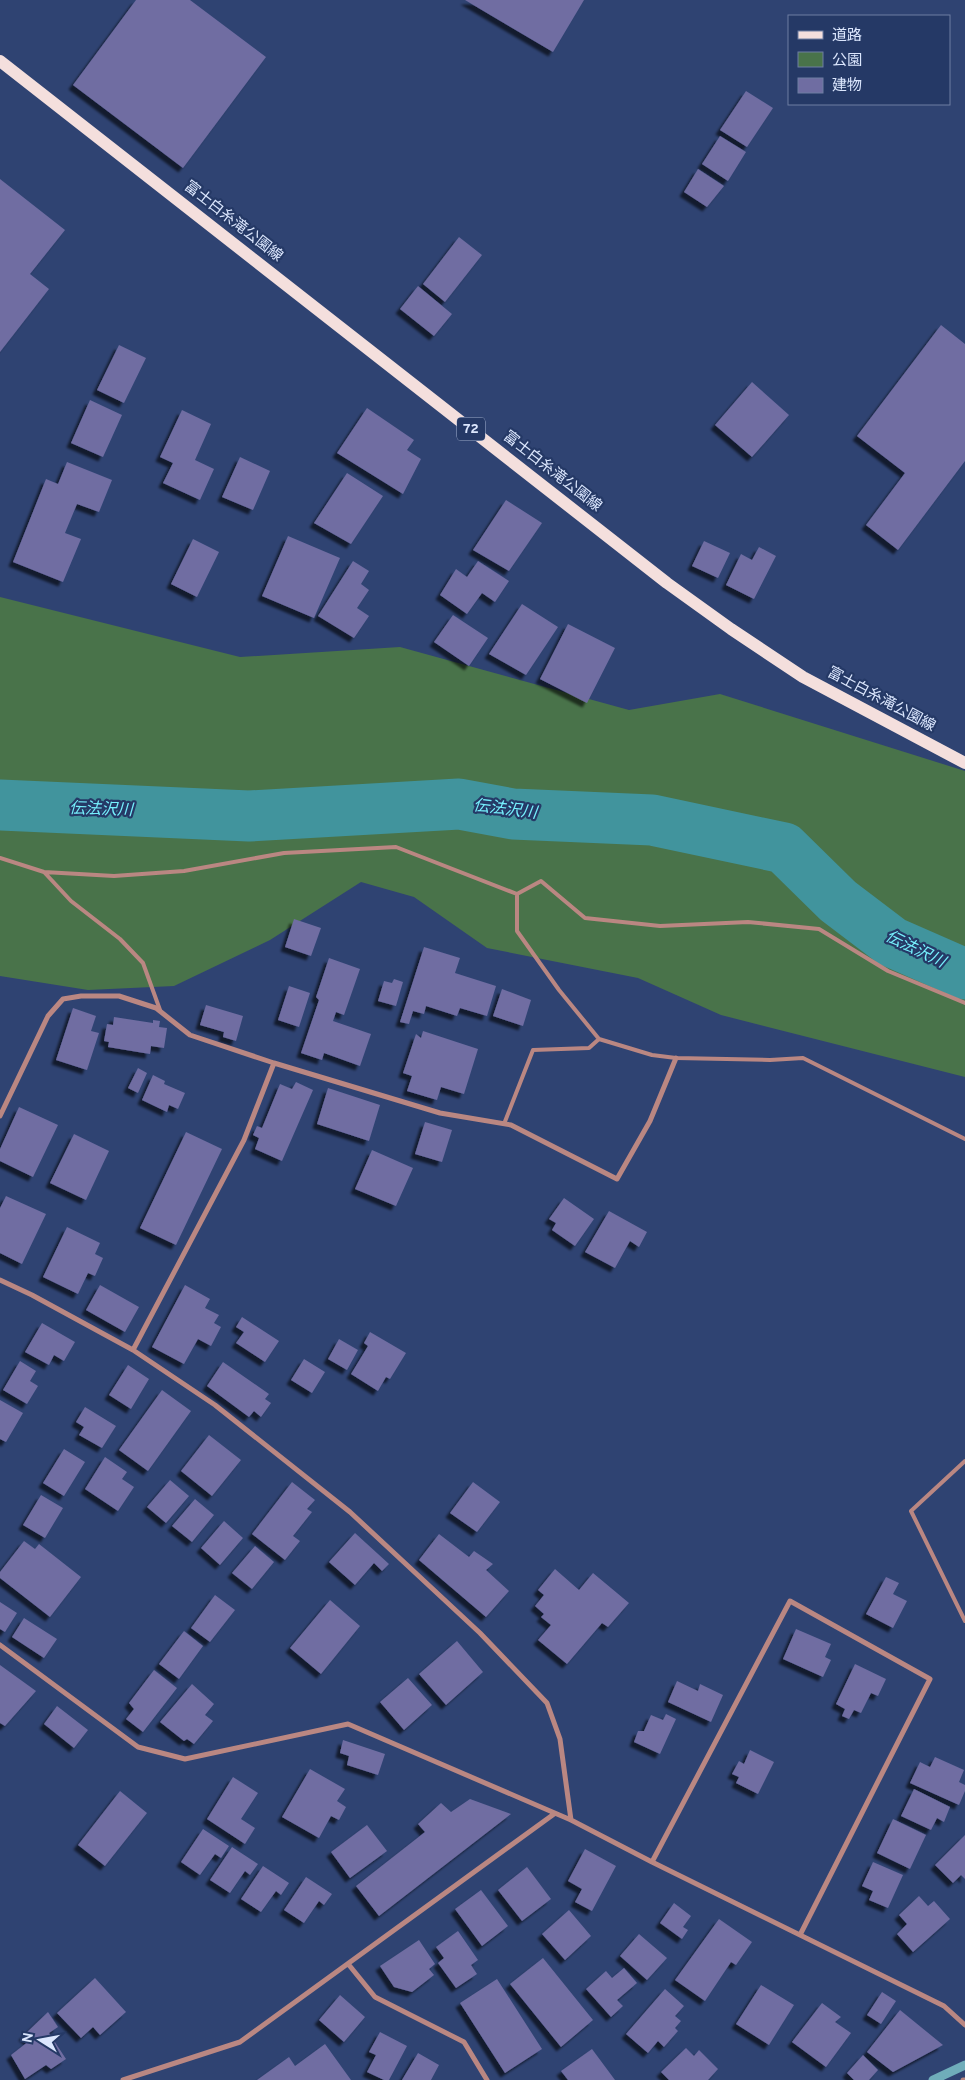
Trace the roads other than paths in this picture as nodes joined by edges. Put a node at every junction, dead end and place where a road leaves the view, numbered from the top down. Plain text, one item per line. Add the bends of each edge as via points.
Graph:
1 (0, 61) edge
2 (965, 762) edge
3 (0, 858) edge
4 (44, 872) junction
5 (517, 894) junction
6 (965, 1003) edge
7 (161, 1012) junction
8 (598, 1039) junction
9 (676, 1058) junction
10 (274, 1063) junction
11 (0, 1116) edge
12 (504, 1124) junction
13 (965, 1139) edge
14 (0, 1280) edge
15 (133, 1350) junction
16 (965, 1460) edge
17 (965, 1621) edge
18 (0, 1645) edge
19 (554, 1814) junction
20 (571, 1820) junction
21 (652, 1862) junction
22 (800, 1935) junction
23 (349, 1965) junction
24 (965, 2025) edge
25 (123, 2080) edge
26 (487, 2080) edge

1 - 2 main road, 富士白糸滝公園線 / 72 via 691,600 803,677
3 - 4 lane
4 - 5 lane via 114,876 184,871 284,853 396,847
4 - 7 lane via 71,901 120,939 143,963
5 - 6 lane via 541,881 585,918 660,926 748,922 819,930 888,970
5 - 8 lane via 517,931
7 - 10 street via 190,1035
7 - 11 street via 119,996 63,999 48,1016
8 - 9 lane
8 - 12 lane via 590,1048 533,1050
9 - 12 street via 650,1121 617,1179
9 - 13 lane via 804,1058
10 - 12 street via 440,1112
10 - 15 street via 244,1140
14 - 15 street
15 - 20 street via 215,1405 350,1512 480,1633 547,1703 560,1740
16 - 17 lane via 911,1511
18 - 19 street via 138,1747 185,1759 348,1724
19 - 20 street
19 - 23 street
20 - 21 street
21 - 22 street
21 - 22 street via 790,1601 930,1679
22 - 24 street via 944,2006
23 - 25 street via 240,2042
23 - 26 street via 375,1997 464,2042

